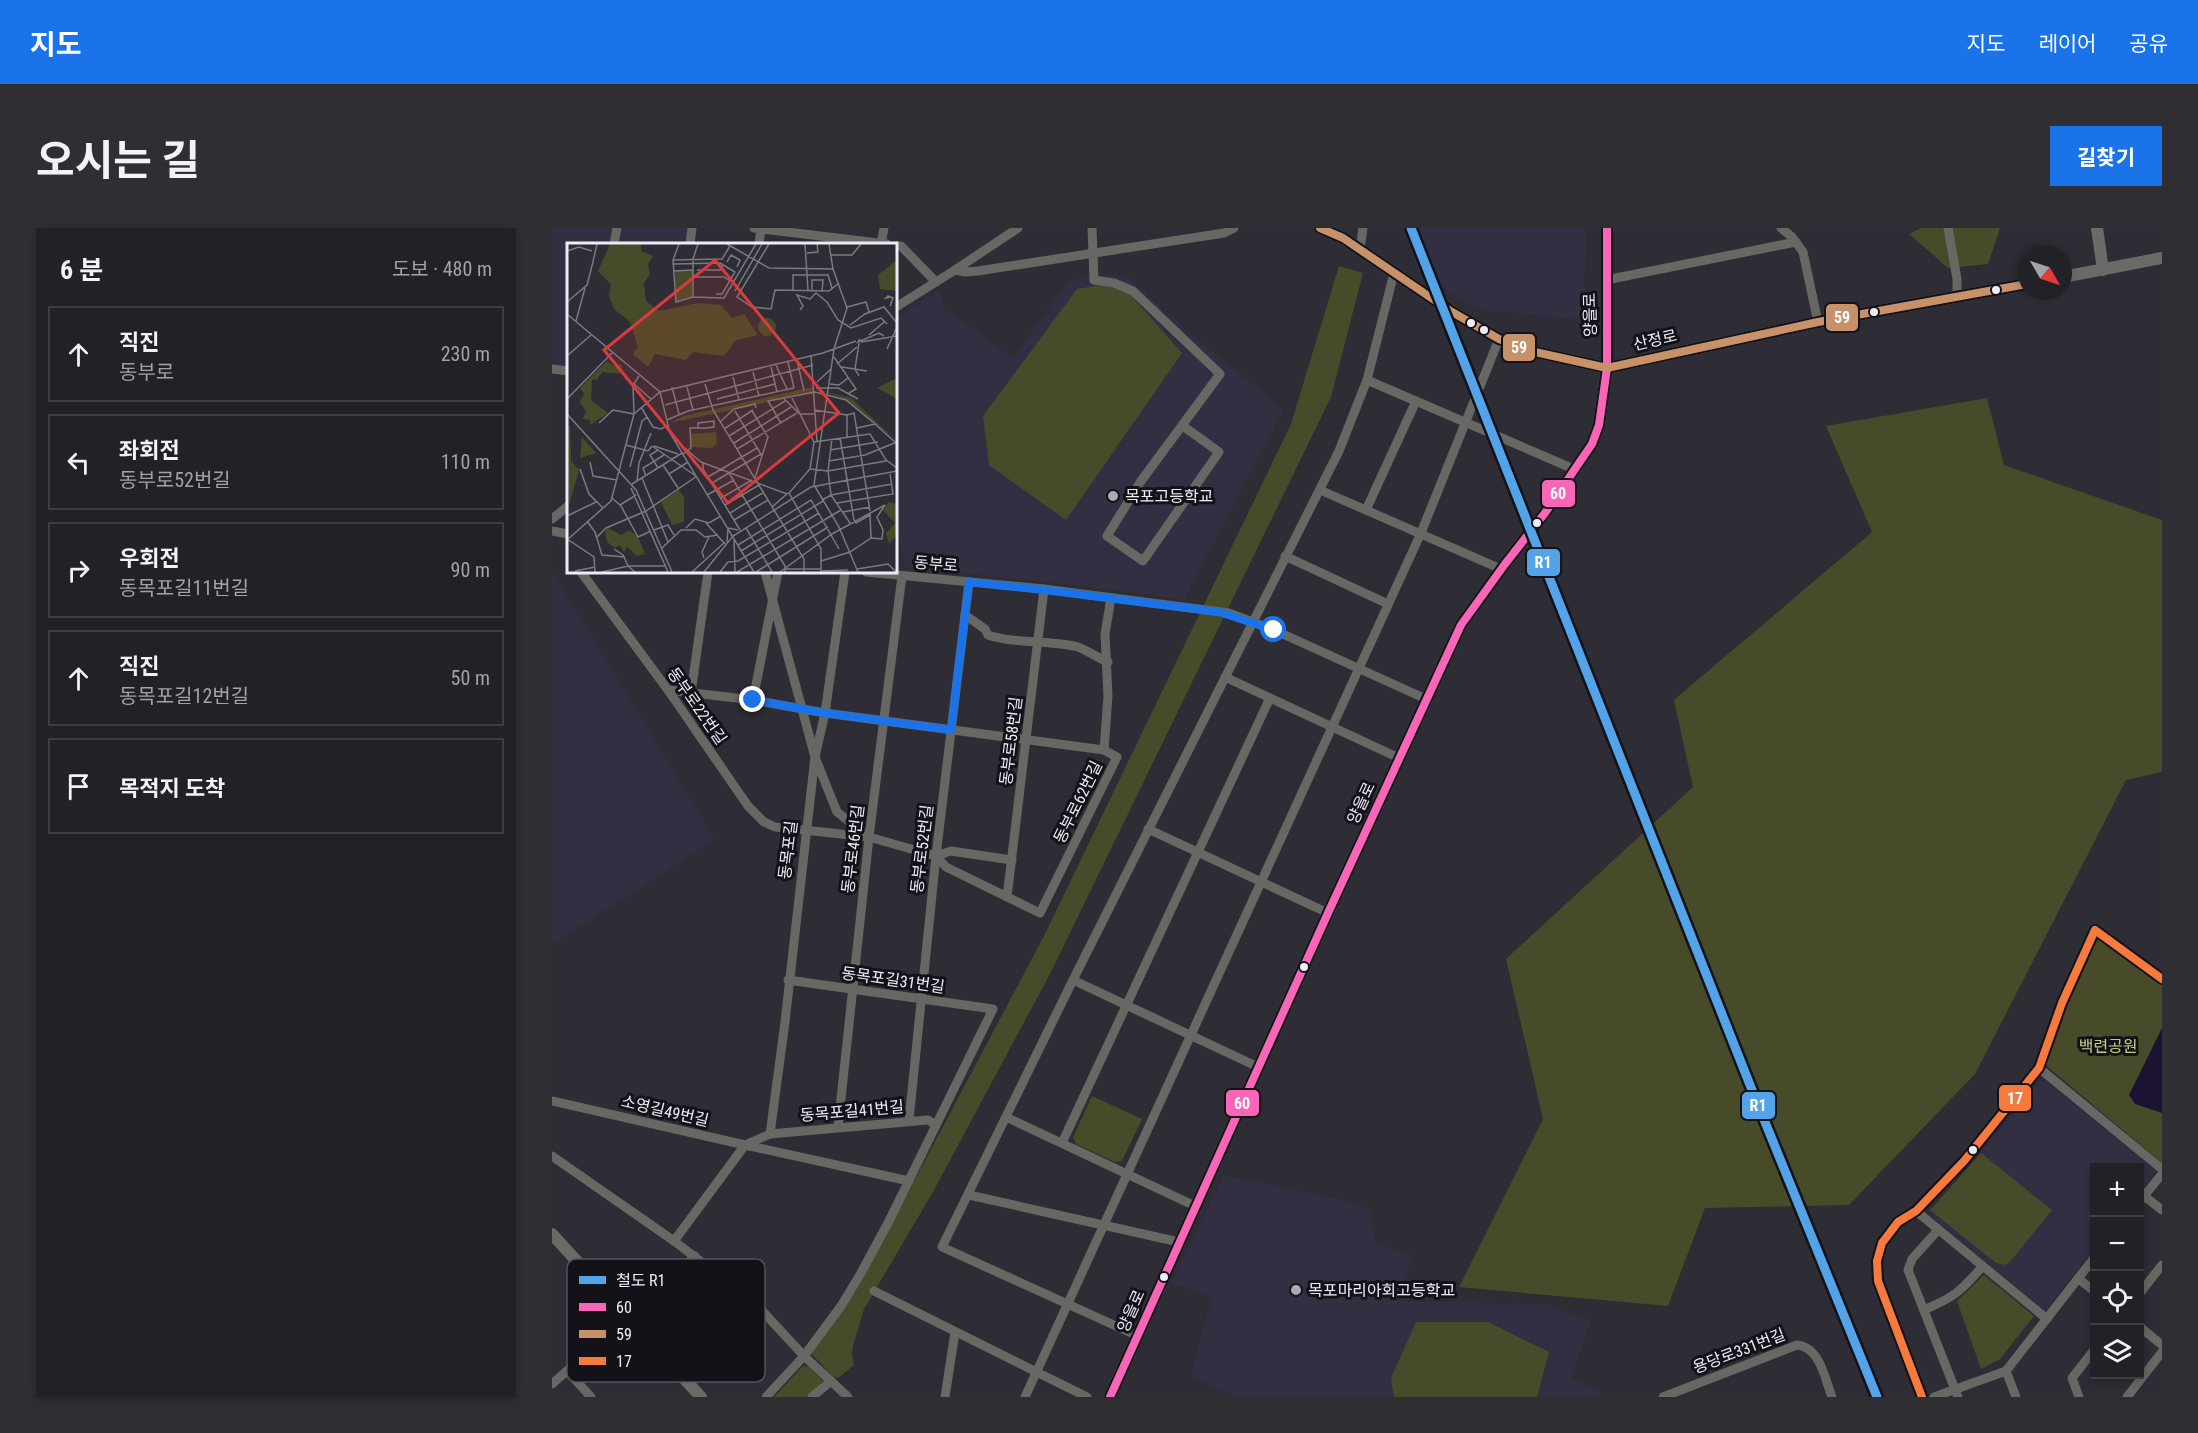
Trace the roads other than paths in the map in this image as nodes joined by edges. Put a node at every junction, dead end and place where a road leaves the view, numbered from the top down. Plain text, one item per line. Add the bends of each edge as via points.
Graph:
1 (617, 228) edge
2 (692, 228) edge
3 (754, 228) edge
4 (884, 228) edge
5 (1018, 228) edge
6 (1092, 228) edge
7 (1234, 228) edge
8 (1320, 228) edge
9 (1363, 228) edge
10 (1607, 228) edge
11 (1781, 228) edge
12 (1948, 228) edge
13 (2097, 228) edge
14 (761, 229) edge
15 (822, 240) edge
16 (1796, 242) junction
17 (614, 243) edge
18 (690, 243) edge
19 (866, 243) edge
20 (881, 243) edge
21 (897, 246) edge
22 (1360, 250) junction
23 (1093, 253) junction
24 (2162, 258) edge
25 (955, 270) junction
26 (2103, 270) junction
27 (1394, 273) junction
28 (2072, 275) edge
29 (1606, 280) junction
30 (936, 282) junction
31 (2018, 286) edge
32 (1958, 296) junction
33 (897, 306) edge
34 (1818, 322) junction
35 (1499, 339) junction
36 (1607, 368) junction
37 (552, 369) edge
38 (567, 371) edge
39 (1367, 380) junction
40 (1416, 401) junction
41 (1467, 423) junction
42 (1183, 426) junction
43 (1576, 470) junction
44 (1320, 490) junction
45 (567, 507) edge
46 (1366, 510) junction
47 (552, 519) edge
48 (552, 531) edge
49 (1420, 533) junction
50 (567, 534) edge
51 (1285, 556) junction
52 (1501, 569) junction
53 (582, 573) edge
54 (708, 573) edge
55 (765, 573) edge
56 (778, 573) edge
57 (845, 573) edge
58 (875, 573) edge
59 (902, 576) junction
60 (969, 582) junction
61 (1044, 590) junction
62 (1111, 598) junction
63 (772, 601) junction
64 (1388, 604) junction
65 (966, 615) junction
66 (1253, 621) junction
67 (1037, 642) junction
68 (1108, 662) junction
69 (1359, 667) junction
70 (1225, 677) junction
71 (668, 690) junction
72 (692, 693) junction
73 (1270, 698) junction
74 (1426, 699) junction
75 (753, 700) junction
76 (803, 708) junction
77 (825, 713) junction
78 (884, 721) junction
79 (1332, 727) junction
80 (951, 730) junction
81 (1027, 740) junction
82 (1104, 750) junction
83 (815, 757) junction
84 (1400, 758) junction
85 (1148, 829) junction
86 (805, 831) junction
87 (869, 837) junction
88 (1198, 852) junction
89 (936, 856) junction
90 (1012, 860) junction
91 (1261, 881) junction
92 (1007, 897) junction
93 (1328, 913) junction
94 (2162, 979) edge
95 (788, 980) junction
96 (1073, 980) junction
97 (852, 990) junction
98 (921, 1000) junction
99 (1127, 1004) junction
100 (1191, 1034) junction
101 (1258, 1066) junction
102 (2039, 1068) junction
103 (552, 1101) edge
104 (1006, 1117) junction
105 (909, 1120) junction
106 (936, 1125) junction
107 (838, 1126) junction
108 (770, 1134) junction
109 (1062, 1143) junction
110 (745, 1145) junction
111 (552, 1156) edge
112 (2162, 1169) edge
113 (1127, 1173) junction
114 (2162, 1174) edge
115 (909, 1181) junction
116 (969, 1195) junction
117 (2144, 1196) edge
118 (2144, 1200) edge
119 (1195, 1206) junction
120 (2162, 1210) edge
121 (1916, 1211) junction
122 (1103, 1226) junction
123 (1938, 1230) junction
124 (552, 1234) edge
125 (674, 1241) junction
126 (1179, 1242) junction
127 (695, 1256) junction
128 (574, 1259) edge
129 (692, 1259) edge
130 (699, 1259) edge
131 (2090, 1264) edge
132 (2162, 1264) edge
133 (1982, 1267) junction
134 (2079, 1279) junction
135 (2144, 1287) edge
136 (2090, 1288) edge
137 (874, 1291) dead end
138 (1067, 1304) junction
139 (1924, 1310) junction
140 (765, 1314) edge
141 (2047, 1319) junction
142 (2144, 1331) edge
143 (955, 1332) junction
144 (1137, 1336) junction
145 (2162, 1345) edge
146 (2162, 1352) edge
147 (2090, 1355) edge
148 (804, 1356) junction
149 (567, 1371) edge
150 (2006, 1371) junction
151 (1036, 1372) junction
152 (831, 1381) junction
153 (577, 1382) edge
154 (687, 1382) edge
155 (552, 1384) edge
156 (1956, 1393) edge
157 (591, 1397) edge
158 (701, 1397) edge
159 (765, 1397) edge
160 (813, 1397) edge
161 (848, 1397) edge
162 (945, 1397) edge
163 (1025, 1397) edge
164 (1087, 1397) edge
165 (1110, 1397) edge
166 (1663, 1397) edge
167 (1832, 1397) edge
168 (1922, 1397) edge
169 (1934, 1397) edge
170 (2016, 1397) edge
171 (2079, 1397) edge
172 (2127, 1397) edge

1 - 17 street
2 - 18 street
3 - 14 street
4 - 20 street
5 - 25 street
6 - 23 street
7 - 23 street via 1224,234
8 - 22 street, 산정로
9 - 22 street
10 - 29 street, 양을로
11 - 16 street
12 - 32 street
13 - 26 street
14 - 15 street
15 - 19 street
16 - 29 street
16 - 34 street via 1803,252
21 - 30 street
22 - 27 street, 산정로
23 - 25 street via 978,271
23 - 42 street via 1094,280 1133,291 1220,374
24 - 26 street
25 - 30 street
26 - 28 street
27 - 35 street, 산정로
27 - 39 street
29 - 36 street, 양을로
30 - 33 street
31 - 32 street, 산정로
32 - 34 street, 산정로
34 - 36 street, 산정로
35 - 36 street, 산정로 via 1526,350
35 - 41 street
36 - 43 street, 양을로 via 1599,425
37 - 38 street
39 - 40 street
39 - 44 street
40 - 41 street
40 - 46 street
41 - 43 street
41 - 49 street
42 - 42 street via 1219,452 1143,561 1107,536 1141,481
43 - 52 street, 양을로
44 - 46 street
44 - 51 street
45 - 47 street
46 - 49 street
48 - 50 street
49 - 52 street
49 - 64 street
51 - 64 street
51 - 66 street
52 - 74 street, 양을로 via 1461,625
53 - 71 street, 동부로22번길
54 - 72 street
55 - 63 street
56 - 63 street
57 - 77 street, 동목포길
58 - 59 street, 동부로
59 - 60 street, 동부로
59 - 78 street, 동부로46번길
60 - 61 street, 동부로
60 - 65 street, 동부로52번길
61 - 62 street, 동부로
61 - 67 street, 동부로58번길
62 - 66 street, 동부로 via 1219,612
62 - 68 street, 동부로62번길 via 1105,634
63 - 75 street
63 - 76 street
64 - 69 street
65 - 67 street via 988,635
65 - 80 street, 동부로52번길
66 - 69 street, 동부로
66 - 70 street
67 - 68 street via 1077,646
67 - 81 street, 동부로58번길
68 - 82 street, 동부로62번길
69 - 74 street, 동부로
69 - 79 street
70 - 73 street
70 - 85 street
71 - 72 street
71 - 86 street, 동부로22번길 via 753,813 770,825
72 - 75 street
73 - 79 street
73 - 88 street
74 - 84 street, 양을로
75 - 76 street
76 - 77 street
76 - 83 street
77 - 78 street
77 - 83 street, 동목포길
78 - 80 street
78 - 87 street, 동부로46번길
79 - 84 street
79 - 91 street
80 - 81 street
80 - 89 street, 동부로52번길
81 - 82 street
81 - 90 street, 동부로58번길
82 - 92 street, 동부로62번길 via 1117,757 1040,913
83 - 86 street, 동목포길
83 - 87 street via 837,812
84 - 93 street, 양을로
85 - 88 street
85 - 96 street
86 - 87 street, 동부로22번길
86 - 95 street, 동목포길
87 - 89 street
87 - 97 street, 동부로46번길
88 - 91 street
88 - 99 street
89 - 90 street via 951,851
89 - 92 street via 946,867
89 - 98 street, 동부로52번길
90 - 92 street, 동부로58번길
91 - 93 street
91 - 100 street
93 - 101 street, 양을로
94 - 102 street via 2095,930 2062,1003
95 - 97 street, 동목포길31번길
95 - 108 street, 동목포길
96 - 99 street
96 - 104 street
97 - 98 street, 동목포길31번길
97 - 107 street, 동부로46번길
98 - 105 street, 동부로52번길
98 - 106 street, 동목포길31번길 via 993,1009
99 - 100 street
99 - 109 street
100 - 101 street
100 - 113 street
101 - 119 street, 양을로
102 - 112 street
102 - 121 street via 1964,1161
103 - 110 street, 소영길49번길
104 - 109 street
104 - 116 street
105 - 106 street, 동목포길41번길 via 928,1120
105 - 107 street, 동목포길41번길
106 - 115 street
107 - 108 street, 동목포길41번길
108 - 110 street
109 - 113 street
110 - 115 street, 소영길49번길
110 - 125 street
111 - 125 street
113 - 119 street
113 - 122 street
114 - 117 street
115 - 148 street via 861,1273
116 - 122 street
116 - 138 street via 942,1247
118 - 120 street
119 - 126 street, 양을로
121 - 123 street
121 - 168 street via 1898,1222 1882,1243 1877,1260 1878,1281
122 - 126 street
122 - 138 street
123 - 133 street
123 - 139 street via 1912,1259 1908,1270
124 - 128 street
125 - 127 street
126 - 144 street, 양을로
127 - 129 street
127 - 130 street
131 - 134 street
132 - 135 street
133 - 139 street via 1964,1288
133 - 141 street
134 - 136 street
134 - 141 street
137 - 143 street
138 - 144 street
138 - 151 street
139 - 156 street
140 - 148 street
141 - 150 street
142 - 145 street
143 - 151 street
143 - 162 street
144 - 165 street, 양을로
146 - 172 street
147 - 171 street via 2072,1378
148 - 152 street
148 - 159 street
149 - 155 street
150 - 156 street
150 - 170 street
151 - 163 street
151 - 164 street
152 - 160 street
152 - 161 street
153 - 157 street
154 - 158 street
156 - 169 street
166 - 167 street, 용당로331번길 via 1797,1345 1813,1352

